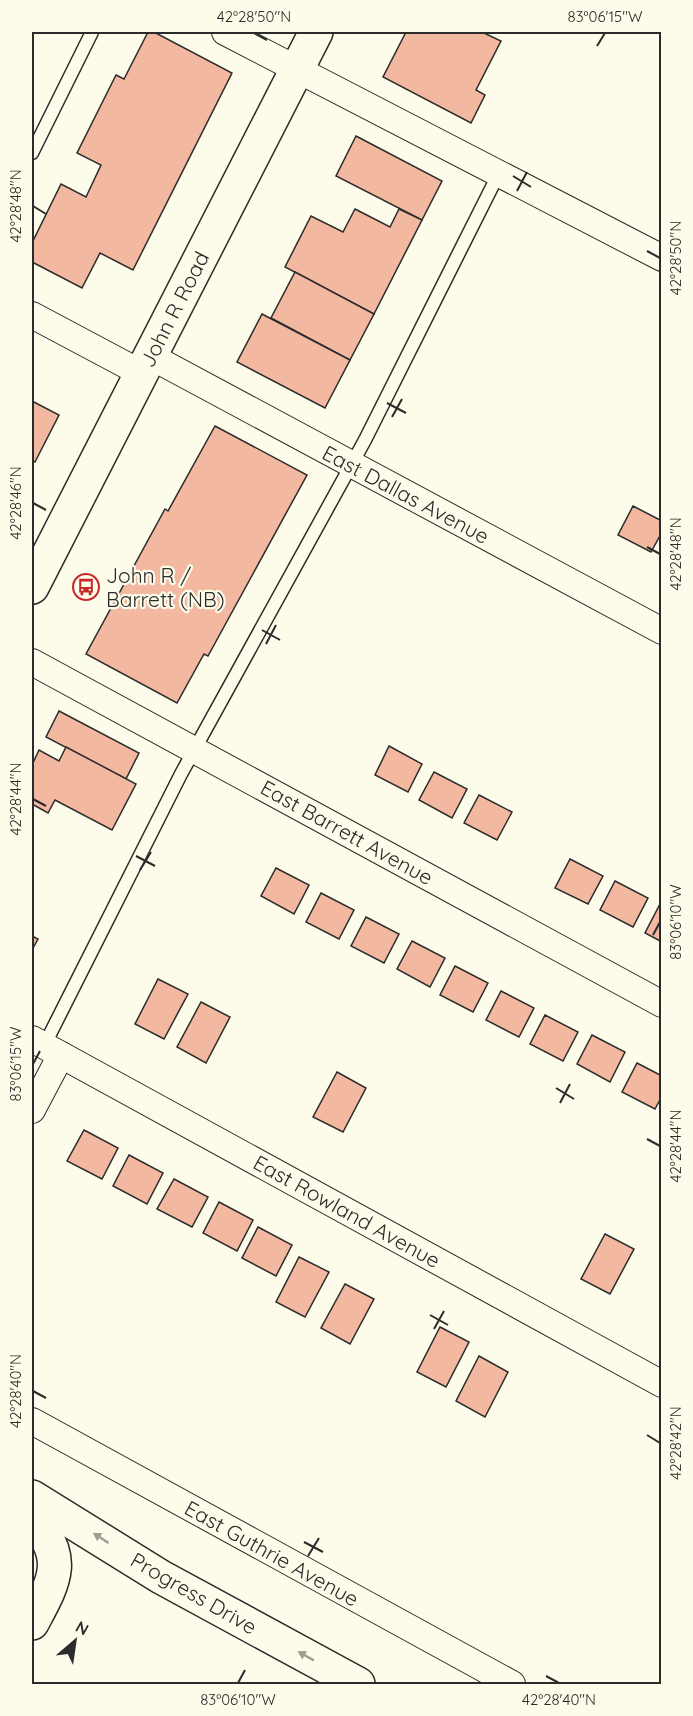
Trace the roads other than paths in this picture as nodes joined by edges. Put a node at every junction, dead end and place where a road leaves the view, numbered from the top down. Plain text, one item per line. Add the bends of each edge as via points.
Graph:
1 (92, 32) edge
2 (225, 32) edge
3 (316, 32) edge
4 (297, 68) junction
5 (32, 153) edge
6 (499, 173) junction
7 (662, 258) edge
8 (32, 315) edge
9 (146, 365) junction
10 (352, 465) junction
11 (32, 588) edge
12 (662, 631) edge
13 (32, 662) edge
14 (195, 749) junction
15 (662, 1004) edge
16 (46, 1046) edge
17 (32, 1110) edge
18 (662, 1384) edge
19 (32, 1421) edge
20 (32, 1497) edge
21 (32, 1518) edge
22 (32, 1623) edge
23 (358, 1684) edge
24 (512, 1684) edge

1 - 5 lane
2 - 4 street
3 - 4 main road, John R Road
4 - 6 street
4 - 9 main road, John R Road
6 - 7 street
6 - 10 lane
8 - 9 street, East Dallas Avenue
9 - 10 street, East Dallas Avenue
9 - 11 main road, John R Road
10 - 12 street, East Dallas Avenue
10 - 14 lane
13 - 14 street, East Barrett Avenue
14 - 15 street, East Barrett Avenue
14 - 16 lane
16 - 17 street
16 - 18 street, East Rowland Avenue
19 - 24 street, East Guthrie Avenue
23 -> 20 main road, Progress Drive via 161,1577
21 - 22 main road via 52,1551 55,1576

